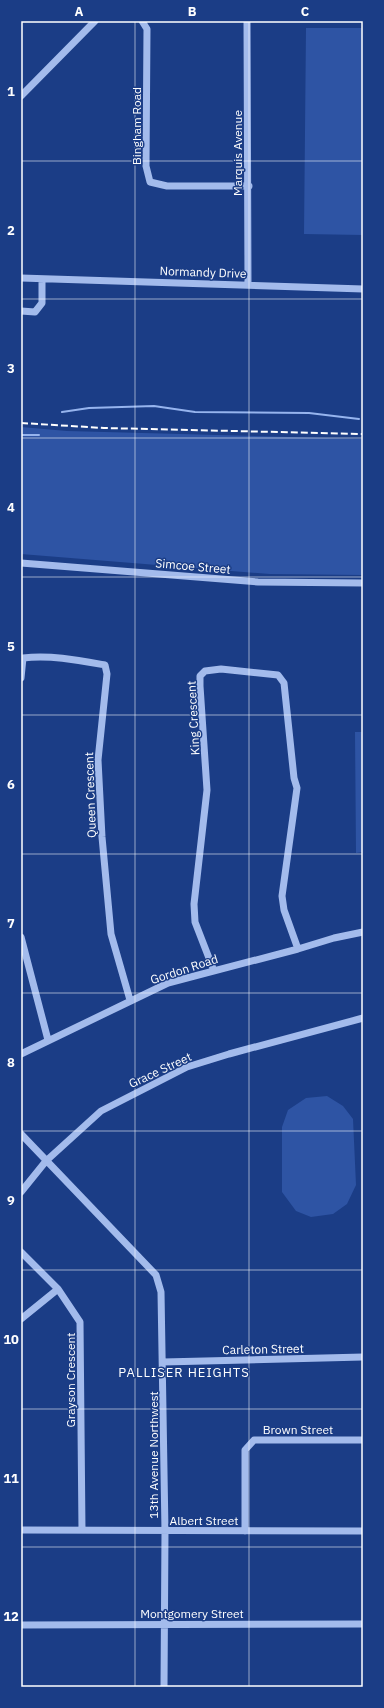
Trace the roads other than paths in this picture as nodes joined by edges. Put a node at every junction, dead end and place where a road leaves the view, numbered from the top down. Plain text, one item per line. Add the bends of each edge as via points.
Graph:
1 (95, 21) edge
2 (142, 21) edge
3 (248, 21) edge
4 (21, 96) edge
5 (249, 186) junction
6 (21, 278) edge
7 (42, 279) junction
8 (248, 285) junction
9 (363, 289) edge
10 (21, 312) edge
11 (21, 563) edge
12 (363, 584) edge
13 (21, 678) edge
14 (363, 932) edge
15 (21, 937) edge
16 (298, 949) junction
17 (214, 971) junction
18 (130, 1000) junction
19 (363, 1018) edge
20 (48, 1040) junction
21 (21, 1054) edge
22 (21, 1134) edge
23 (46, 1161) junction
24 (21, 1192) edge
25 (21, 1252) edge
26 (58, 1289) junction
27 (21, 1319) edge
28 (363, 1358) edge
29 (163, 1362) junction
30 (363, 1440) edge
31 (21, 1530) edge
32 (82, 1530) junction
33 (164, 1531) junction
34 (245, 1531) junction
35 (363, 1531) edge
36 (164, 1623) junction
37 (363, 1624) edge
38 (21, 1625) edge
39 (164, 1687) edge

1 - 4 street
2 - 5 street, Bingham Road via 147,29 146,166 150,182 167,186
3 - 5 street, Marquis Avenue
5 - 8 street, Marquis Avenue
6 - 7 street, Normandy Drive
7 - 8 street, Normandy Drive
7 - 10 street via 42,302 35,312
8 - 9 street, Normandy Drive
11 - 12 street, Simcoe Street via 258,582
13 - 18 street, Queen Crescent via 23,658 64,658 105,665 108,674 98,760 102,837 111,934
14 - 16 street, Gordon Road
15 - 20 street
16 - 17 street, Gordon Road
16 - 17 street, King Crescent via 282,904 297,788 284,683 278,675 221,669 205,671 200,676 200,686 208,790 194,904 195,922
17 - 18 street, Gordon Road via 168,983
18 - 20 street, Gordon Road
19 - 23 street, Grace Street via 188,1067 101,1111
20 - 21 street, Gordon Road
22 - 23 street, 13th Avenue Northwest
23 - 24 street, Grace Street
23 - 29 street, 13th Avenue Northwest via 156,1275 162,1292
25 - 26 street, Grayson Crescent
26 - 27 street
26 - 32 street, Grayson Crescent via 80,1322
28 - 29 street, Carleton Street
29 - 33 street, 13th Avenue Northwest
30 - 34 street, Brown Street via 254,1440 245,1450
31 - 32 street, Albert Street
32 - 33 street, Albert Street
33 - 34 street, Albert Street
33 - 36 street, 13th Avenue Northwest
34 - 35 street, Albert Street
36 - 37 street, Montgomery Street
36 - 38 street, Montgomery Street
36 - 39 street, 13th Avenue Northwest

